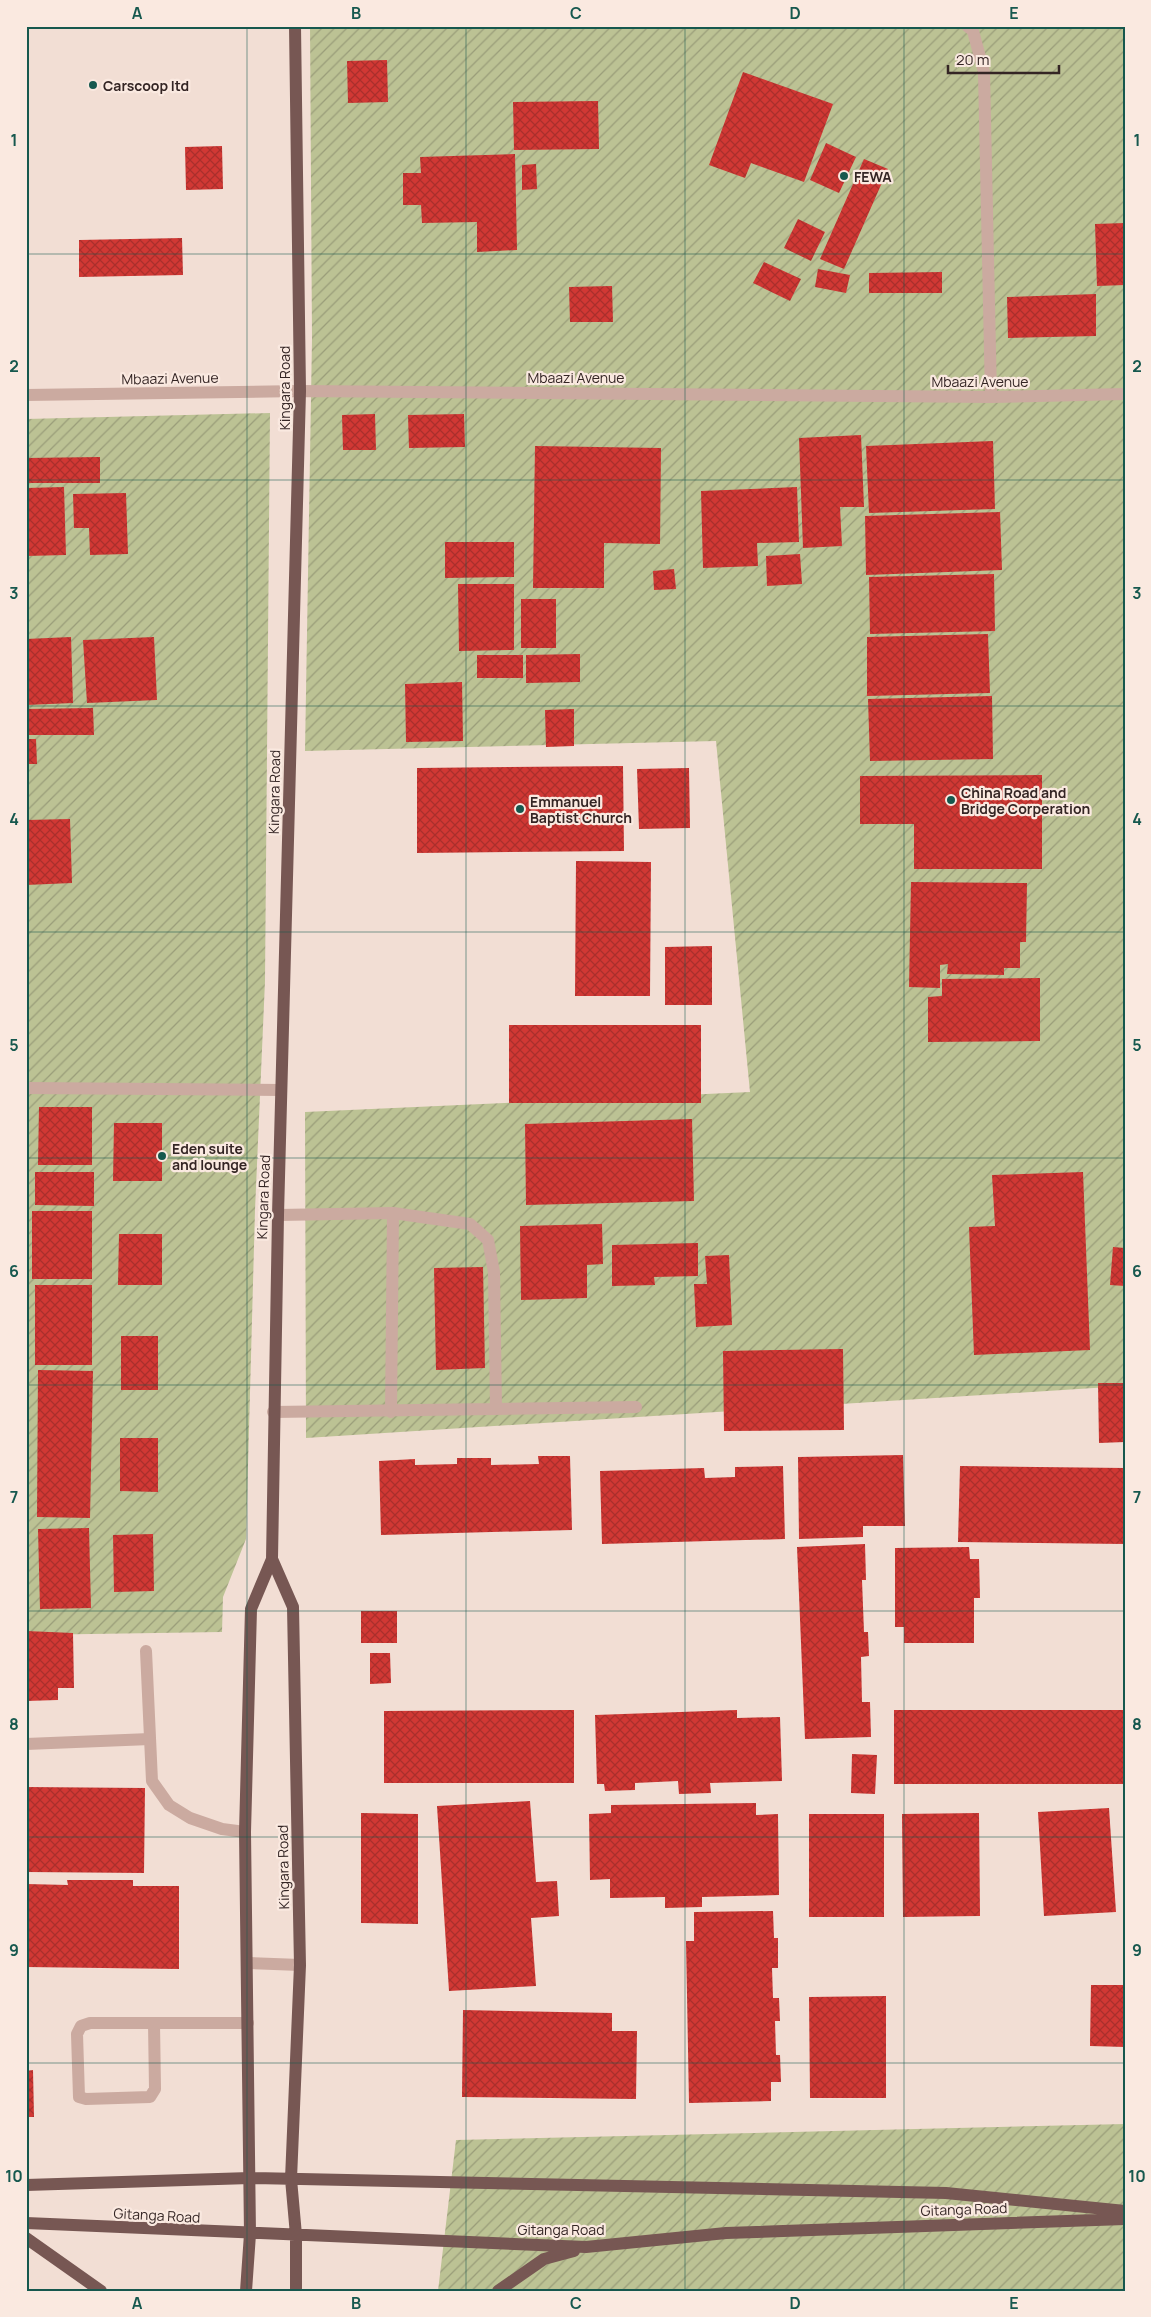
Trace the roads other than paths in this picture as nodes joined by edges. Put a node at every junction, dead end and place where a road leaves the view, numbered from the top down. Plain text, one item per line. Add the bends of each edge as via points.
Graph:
1 (295, 26) edge
2 (973, 28) edge
3 (300, 391) junction
4 (1125, 394) edge
5 (26, 396) edge
6 (990, 397) junction
7 (26, 1088) edge
8 (281, 1090) junction
9 (392, 1213) junction
10 (278, 1215) junction
11 (636, 1407) dead end
12 (496, 1408) junction
13 (274, 1412) junction
14 (391, 1412) junction
15 (272, 1559) junction
16 (146, 1651) dead end
17 (150, 1739) junction
18 (26, 1744) edge
19 (245, 1832) junction
20 (247, 1963) junction
21 (300, 1965) junction
22 (154, 2023) junction
23 (248, 2023) junction
24 (250, 2178) junction
25 (291, 2179) junction
26 (26, 2185) edge
27 (1125, 2211) edge
28 (1125, 2219) edge
29 (26, 2223) edge
30 (250, 2234) junction
31 (296, 2235) junction
32 (26, 2238) edge
33 (586, 2247) junction
34 (101, 2291) edge
35 (246, 2291) edge
36 (296, 2291) edge
37 (498, 2291) edge

1 - 3 main road, Kingara Road
2 - 6 street via 984,72
3 - 5 street, Mbaazi Avenue
3 - 6 street, Mbaazi Avenue
3 - 8 main road, Kingara Road
4 - 6 street, Mbaazi Avenue
7 - 8 street
8 - 10 main road, Kingara Road
9 - 10 street
9 - 12 street via 470,1224 488,1240 494,1272
9 - 14 street
10 - 13 main road, Kingara Road
11 - 12 street
12 - 14 street
13 - 14 street
13 - 15 main road, Kingara Road
15 - 19 main road, Kingara Road via 250,1609
15 - 21 main road, Kingara Road via 293,1607
16 - 17 street
17 - 18 street
17 - 19 street via 152,1781 169,1805 190,1818 222,1829
19 - 20 main road, Kingara Road
20 - 21 street
20 - 23 main road, Kingara Road
21 - 25 main road, Kingara Road
22 - 22 street via 90,2023 81,2026 77,2034 79,2097 150,2097 155,2089
22 - 23 street
23 - 24 main road, Kingara Road
24 - 25 main road, Gitanga Road
24 - 26 main road, Gitanga Road
24 - 30 main road, Kingara Road
25 - 27 main road, Gitanga Road via 946,2193
25 - 31 main road, Kingara Road
28 - 33 main road, Gitanga Road via 726,2233
29 - 30 main road, Gitanga Road
30 - 31 main road, Gitanga Road
30 - 35 main road, Kingara Road
31 - 33 main road, Gitanga Road
31 - 36 main road, Kingara Road
32 - 34 main road
33 - 37 main road via 544,2259

